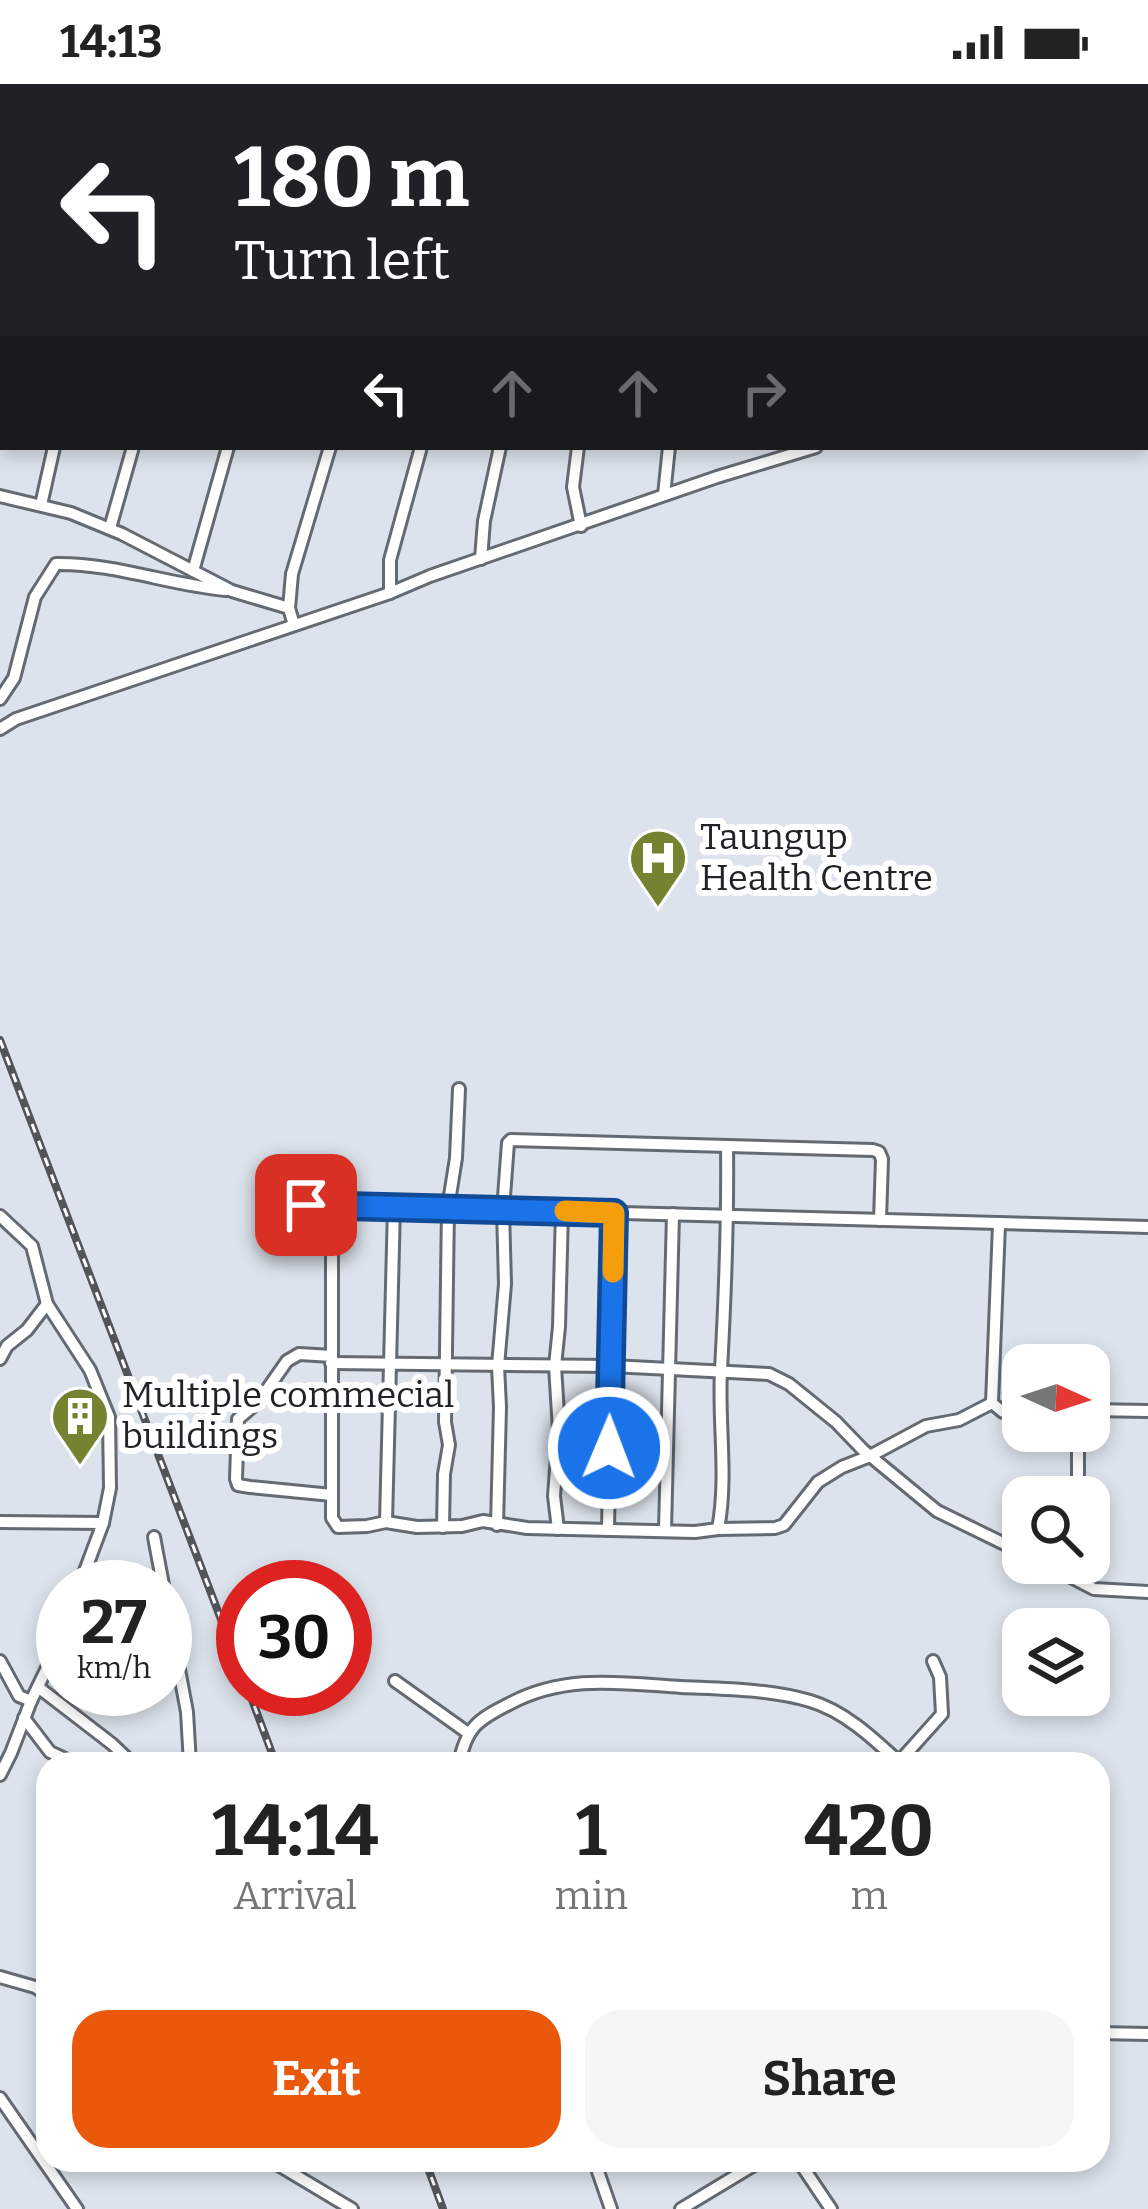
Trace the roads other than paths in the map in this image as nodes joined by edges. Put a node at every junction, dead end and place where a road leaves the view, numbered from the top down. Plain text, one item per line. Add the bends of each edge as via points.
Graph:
1 (53, 450) edge
2 (132, 450) edge
3 (227, 450) edge
4 (329, 450) edge
5 (420, 450) edge
6 (499, 450) edge
7 (578, 450) edge
8 (669, 450) edge
9 (763, 450) edge
10 (806, 450) edge
11 (761, 464) junction
12 (0, 496) edge
13 (664, 496) junction
14 (41, 506) junction
15 (580, 526) junction
16 (110, 528) junction
17 (481, 559) junction
18 (193, 571) junction
19 (232, 591) junction
20 (390, 593) junction
21 (290, 608) junction
22 (294, 625) junction
23 (0, 699) edge
24 (1, 726) edge
25 (458, 1089) dead end
26 (728, 1146) junction
27 (279, 1204) dead end
28 (332, 1205) junction
29 (394, 1207) junction
30 (448, 1208) junction
31 (503, 1210) junction
32 (562, 1211) junction
33 (614, 1213) junction
34 (673, 1214) junction
35 (0, 1216) edge
36 (728, 1216) junction
37 (880, 1220) junction
38 (999, 1224) junction
39 (1148, 1227) edge
40 (47, 1304) junction
41 (0, 1359) edge
42 (331, 1360) junction
43 (388, 1364) junction
44 (445, 1365) junction
45 (499, 1366) junction
46 (555, 1366) junction
47 (611, 1366) junction
48 (668, 1368) junction
49 (721, 1371) junction
50 (992, 1403) junction
51 (1110, 1410) edge
52 (1002, 1411) edge
53 (1148, 1411) edge
54 (871, 1456) junction
55 (332, 1495) junction
56 (0, 1522) edge
57 (386, 1522) junction
58 (103, 1523) junction
59 (497, 1525) junction
60 (443, 1527) junction
61 (557, 1529) junction
62 (718, 1529) junction
63 (608, 1530) junction
64 (665, 1530) junction
65 (154, 1537) dead end
66 (1002, 1542) edge
67 (89, 1560) edge
68 (1085, 1584) edge
69 (1148, 1592) edge
70 (933, 1660) dead end
71 (0, 1661) edge
72 (394, 1681) dead end
73 (36, 1692) edge
74 (31, 1701) junction
75 (75, 1716) edge
76 (24, 1718) junction
77 (468, 1733) junction
78 (50, 1752) edge
79 (120, 1752) edge
80 (189, 1752) edge
81 (462, 1752) edge
82 (887, 1752) edge
83 (909, 1752) edge
84 (0, 1774) edge
85 (0, 1977) edge
86 (36, 1988) edge
87 (1110, 2033) edge
88 (1148, 2034) edge
89 (0, 2098) edge
90 (36, 2150) edge
91 (51, 2172) edge
92 (290, 2172) edge
93 (598, 2172) edge
94 (739, 2172) edge
95 (806, 2172) edge
96 (77, 2209) edge
97 (352, 2209) edge
98 (611, 2209) edge
99 (681, 2209) edge
100 (831, 2209) edge

1 - 14 street
2 - 16 street
3 - 18 street
4 - 21 street via 292,574
5 - 20 street via 390,560
6 - 17 street
7 - 15 street
8 - 13 street
9 - 11 street
10 - 11 street
11 - 13 street
12 - 14 street
13 - 15 street
14 - 16 street
15 - 17 street
16 - 18 street
17 - 20 street
18 - 19 street
19 - 21 street
19 - 23 street via 56,564 35,597 14,678
20 - 22 street
21 - 22 street
22 - 24 street
25 - 30 street
26 - 31 street via 512,1140
26 - 36 street
26 - 37 street via 879,1152
27 - 28 street
28 - 29 street
28 - 42 street
29 - 30 street
29 - 43 street
30 - 31 street
30 - 44 street
31 - 32 street
31 - 45 street
32 - 33 street
32 - 46 street
33 - 34 street
33 - 47 street
34 - 36 street
34 - 48 street
35 - 40 street via 32,1246
36 - 37 street
36 - 49 street
37 - 38 street
38 - 39 street
38 - 50 street
40 - 41 street
40 - 58 street via 109,1417
42 - 43 street
42 - 55 street
42 - 55 street via 299,1354 286,1361 238,1419 236,1479
43 - 44 street
43 - 57 street
44 - 45 street
44 - 60 street
45 - 46 street
45 - 59 street
46 - 47 street
46 - 61 street
47 - 48 street
47 - 63 street
48 - 49 street
48 - 64 street
49 - 54 street via 778,1377
49 - 62 street
50 - 52 street
50 - 54 street
51 - 53 street
54 - 62 street via 818,1482 784,1525
54 - 66 street via 937,1510
55 - 57 street via 338,1527
56 - 58 street
57 - 60 street
58 - 67 street
59 - 60 street
59 - 61 street
61 - 63 street
62 - 64 street
63 - 64 street
65 - 80 street
68 - 69 street
70 - 83 street via 942,1714
71 - 74 street
72 - 77 street
73 - 74 street
74 - 76 street
75 - 79 street
76 - 78 street
76 - 84 street
77 - 81 street
77 - 82 street via 482,1718 555,1684 608,1683 812,1701
85 - 86 street
87 - 88 street
89 - 90 street
91 - 96 street
92 - 97 street
93 - 98 street
94 - 99 street
95 - 100 street

